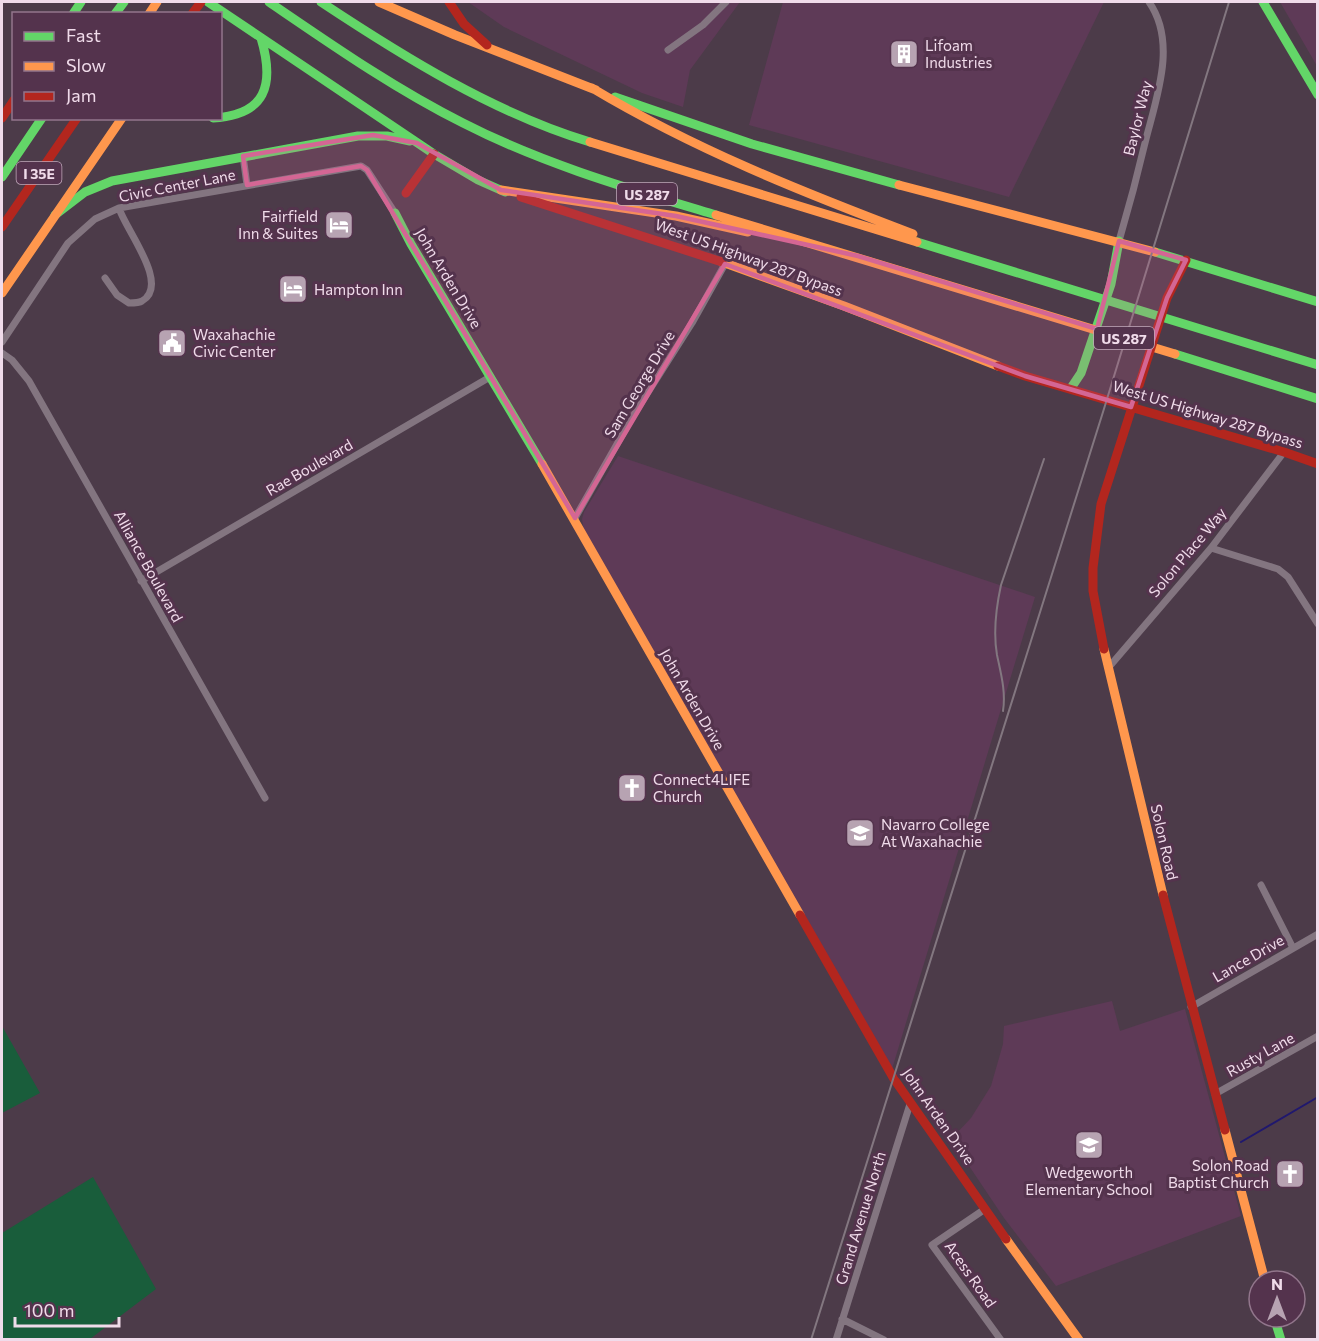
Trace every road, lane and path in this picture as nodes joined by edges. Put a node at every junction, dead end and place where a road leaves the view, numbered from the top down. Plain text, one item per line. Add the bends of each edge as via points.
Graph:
1 (208, 2) edge
2 (268, 2) edge
3 (321, 2) edge
4 (379, 2) edge
5 (449, 2) edge
6 (726, 2) edge
7 (1149, 2) edge
8 (1263, 2) edge
9 (261, 38) junction
10 (491, 49) junction
11 (668, 50) dead end
12 (592, 88) junction
13 (1317, 94) edge
14 (12, 103) edge
15 (2, 118) edge
16 (222, 118) edge
17 (41, 120) edge
18 (75, 120) edge
19 (121, 120) edge
20 (417, 143) junction
21 (434, 154) junction
22 (243, 156) junction
23 (2, 177) edge
24 (247, 185) junction
25 (501, 190) junction
26 (406, 193) dead end
27 (119, 208) junction
28 (395, 213) joint
29 (55, 215) junction
30 (2, 228) edge
31 (1119, 241) junction
32 (939, 249) junction
33 (858, 256) junction
34 (1186, 260) junction
35 (725, 264) junction
36 (105, 278) dead end
37 (2, 293) edge
38 (1317, 302) edge
39 (2, 342) edge
40 (2, 354) edge
41 (1317, 365) edge
42 (490, 377) junction
43 (1071, 388) junction
44 (1317, 399) edge
45 (1131, 407) junction
46 (1284, 452) junction
47 (1316, 465) edge
48 (575, 518) junction
49 (1211, 548) junction
50 (141, 581) junction
51 (1317, 624) edge
52 (1109, 667) junction
53 (265, 798) dead end
54 (1261, 885) dead end
55 (1317, 934) edge
56 (1293, 948) junction
57 (1191, 1007) junction
58 (1317, 1036) edge
59 (1215, 1094) junction
60 (910, 1104) junction
61 (985, 1209) junction
62 (1261, 1269) edge
63 (842, 1318) junction
64 (1077, 1339) edge
65 (836, 1340) edge
66 (884, 1340) edge
67 (1001, 1340) edge

1 - 9 main road, West US Highway 287 Bypass
2 - 33 main road, US 287 via 396,86 494,138 572,170
3 - 32 main road, US 287 via 393,49 533,122
4 - 10 main road
5 - 10 main road via 464,24
6 - 11 street via 703,25
7 - 31 street, Baylor Way via 1160,28 1162,75
8 - 13 main road
9 - 16 main road via 268,73 260,98 242,115
9 - 20 main road, West US Highway 287 Bypass
10 - 12 main road
12 - 31 main road via 664,116 809,160
12 - 32 main road via 630,112 703,148 923,237
14 - 15 main road
17 - 23 main road, I 35E
18 - 30 main road, I 35E
19 - 29 main road
20 - 21 main road, West US Highway 287 Bypass
20 - 22 main road via 387,136 358,136
21 - 25 main road, West US Highway 287 Bypass
21 - 26 main road
22 - 24 street
22 - 29 main road via 112,181 86,192
24 - 27 street, Civic Center Lane
24 - 28 street, Civic Center Lane via 361,166
25 - 33 main road via 676,216
25 - 35 main road, West US Highway 287 Bypass
27 - 36 street via 153,282 150,294 142,301 129,303 117,295
27 - 39 street, Civic Center Lane via 95,219 68,243
28 - 42 main road, John Arden Drive
29 - 37 main road
31 - 34 main road
31 - 43 main road via 1112,284 1081,373
32 - 41 main road, US 287
33 - 44 main road, US 287
34 - 38 main road
34 - 45 main road, Solon Road via 1167,298
35 - 43 main road, West US Highway 287 Bypass via 1025,376
35 - 48 street, Sam George Drive
40 - 50 street, Alliance Boulevard via 29,381
42 - 48 main road, John Arden Drive
42 - 50 street, Rae Boulevard
43 - 45 main road, West US Highway 287 Bypass
45 - 46 main road, West US Highway 287 Bypass
45 - 52 main road, Solon Road via 1101,504 1093,568 1093,591
46 - 47 main road, West US Highway 287 Bypass
46 - 49 street, Solon Place Way
48 - 60 main road, John Arden Drive
49 - 51 street via 1278,569 1288,577
49 - 52 street, Solon Place Way
50 - 53 street, Alliance Boulevard
52 - 57 main road, Solon Road
54 - 56 street
55 - 56 street, Lance Drive
56 - 57 street, Lance Drive
57 - 59 main road, Solon Road
58 - 59 street, Rusty Lane
59 - 62 main road, Solon Road
60 - 61 main road, John Arden Drive
60 - 63 street, Grand Avenue North
61 - 64 main road, John Arden Drive
61 - 67 street, Acess Road via 932,1245
63 - 65 street, Grand Avenue North
63 - 66 street

